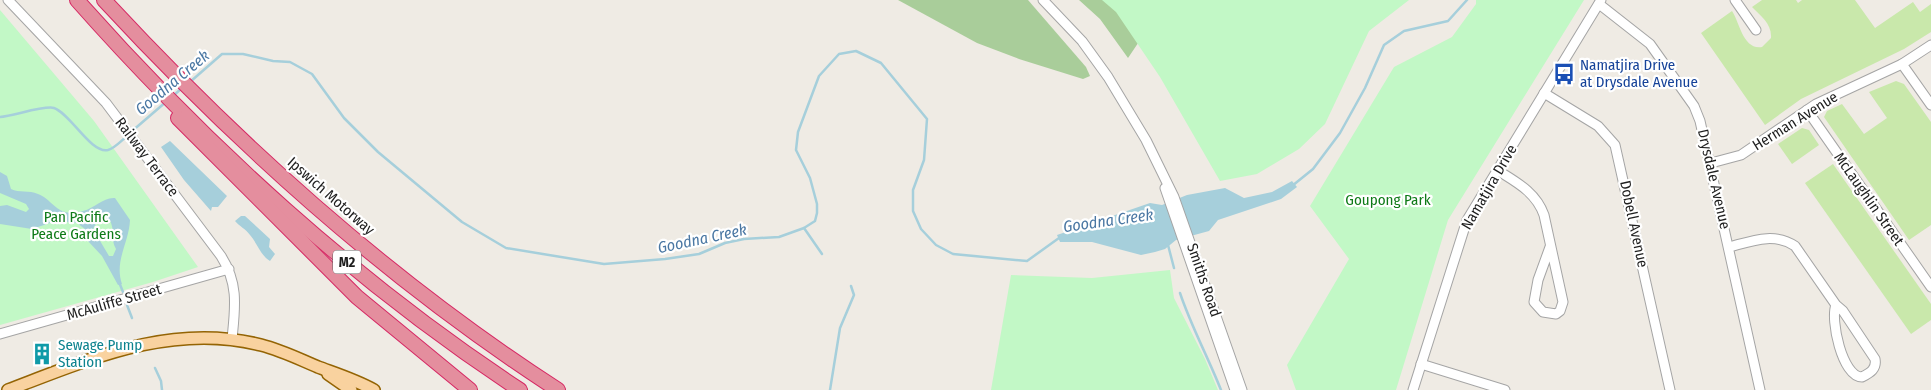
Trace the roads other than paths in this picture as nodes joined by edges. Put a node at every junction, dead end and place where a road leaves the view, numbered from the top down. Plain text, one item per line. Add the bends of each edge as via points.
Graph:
1 (8, 0) edge
2 (78, 0) edge
3 (104, 0) edge
4 (1043, 0) edge
5 (1735, 0) edge
6 (1600, 2) edge
7 (1756, 30) dead end
8 (1931, 45) edge
9 (1902, 64) junction
10 (1544, 93) junction
11 (1931, 105) edge
12 (1807, 110) junction
13 (185, 119) junction
14 (1711, 162) junction
15 (1497, 170) junction
16 (1187, 243) junction
17 (1550, 247) junction
18 (1729, 247) junction
19 (229, 269) junction
20 (1931, 287) edge
21 (1836, 305) junction
22 (0, 334) edge
23 (232, 340) junction
24 (1421, 364) junction
25 (439, 366) junction
26 (318, 367) junction
27 (9, 389) edge
28 (351, 390) edge
29 (374, 390) edge
30 (462, 390) edge
31 (470, 390) edge
32 (520, 390) edge
33 (558, 390) edge
34 (1235, 390) edge
35 (1242, 390) edge
36 (1412, 390) edge
37 (1505, 390) edge
38 (1670, 390) edge
39 (1760, 390) edge

1 - 19 street, Railway Terrace via 78,71 118,119
2 - 13 highway, M2
3 - 33 highway, Ipswich Motorway / M2 via 171,70 301,192 391,269 465,326
4 - 16 street, Smiths Road via 1082,41 1134,118 1160,171
5 - 7 street
6 - 10 street, Namatjira Drive
6 - 14 street, Drysdale Avenue via 1658,53 1694,106
8 - 9 street, Herman Avenue
9 - 11 street
9 - 12 street, Herman Avenue
10 - 15 street, Namatjira Drive
10 - 38 street, Dobell Avenue via 1598,126 1616,146
12 - 14 street, Herman Avenue via 1741,155
12 - 20 street, McLaughlin Street
13 - 25 highway via 357,297
13 - 32 highway, M2 via 345,260 419,319
14 - 18 street, Drysdale Avenue
15 - 17 street via 1522,186 1537,201 1544,215
15 - 24 street, Namatjira Drive via 1462,231
16 - 34 street, Smiths Road
16 - 35 street, Smiths Road
17 - 17 street via 1563,302 1556,314 1543,312 1534,302
18 - 21 street via 1765,238 1787,241 1802,254
18 - 39 street, Drysdale Avenue
19 - 22 street, McAuliffe Street
19 - 23 street, Railway Terrace via 236,300
21 - 21 street via 1875,359 1873,370 1862,377 1852,374 1845,364 1834,314
23 - 26 main road via 281,351
23 - 27 main road via 184,338 143,343
24 - 36 street, Namatjira Drive
24 - 37 street
25 - 30 highway
25 - 31 highway
26 - 28 main road
26 - 29 main road

